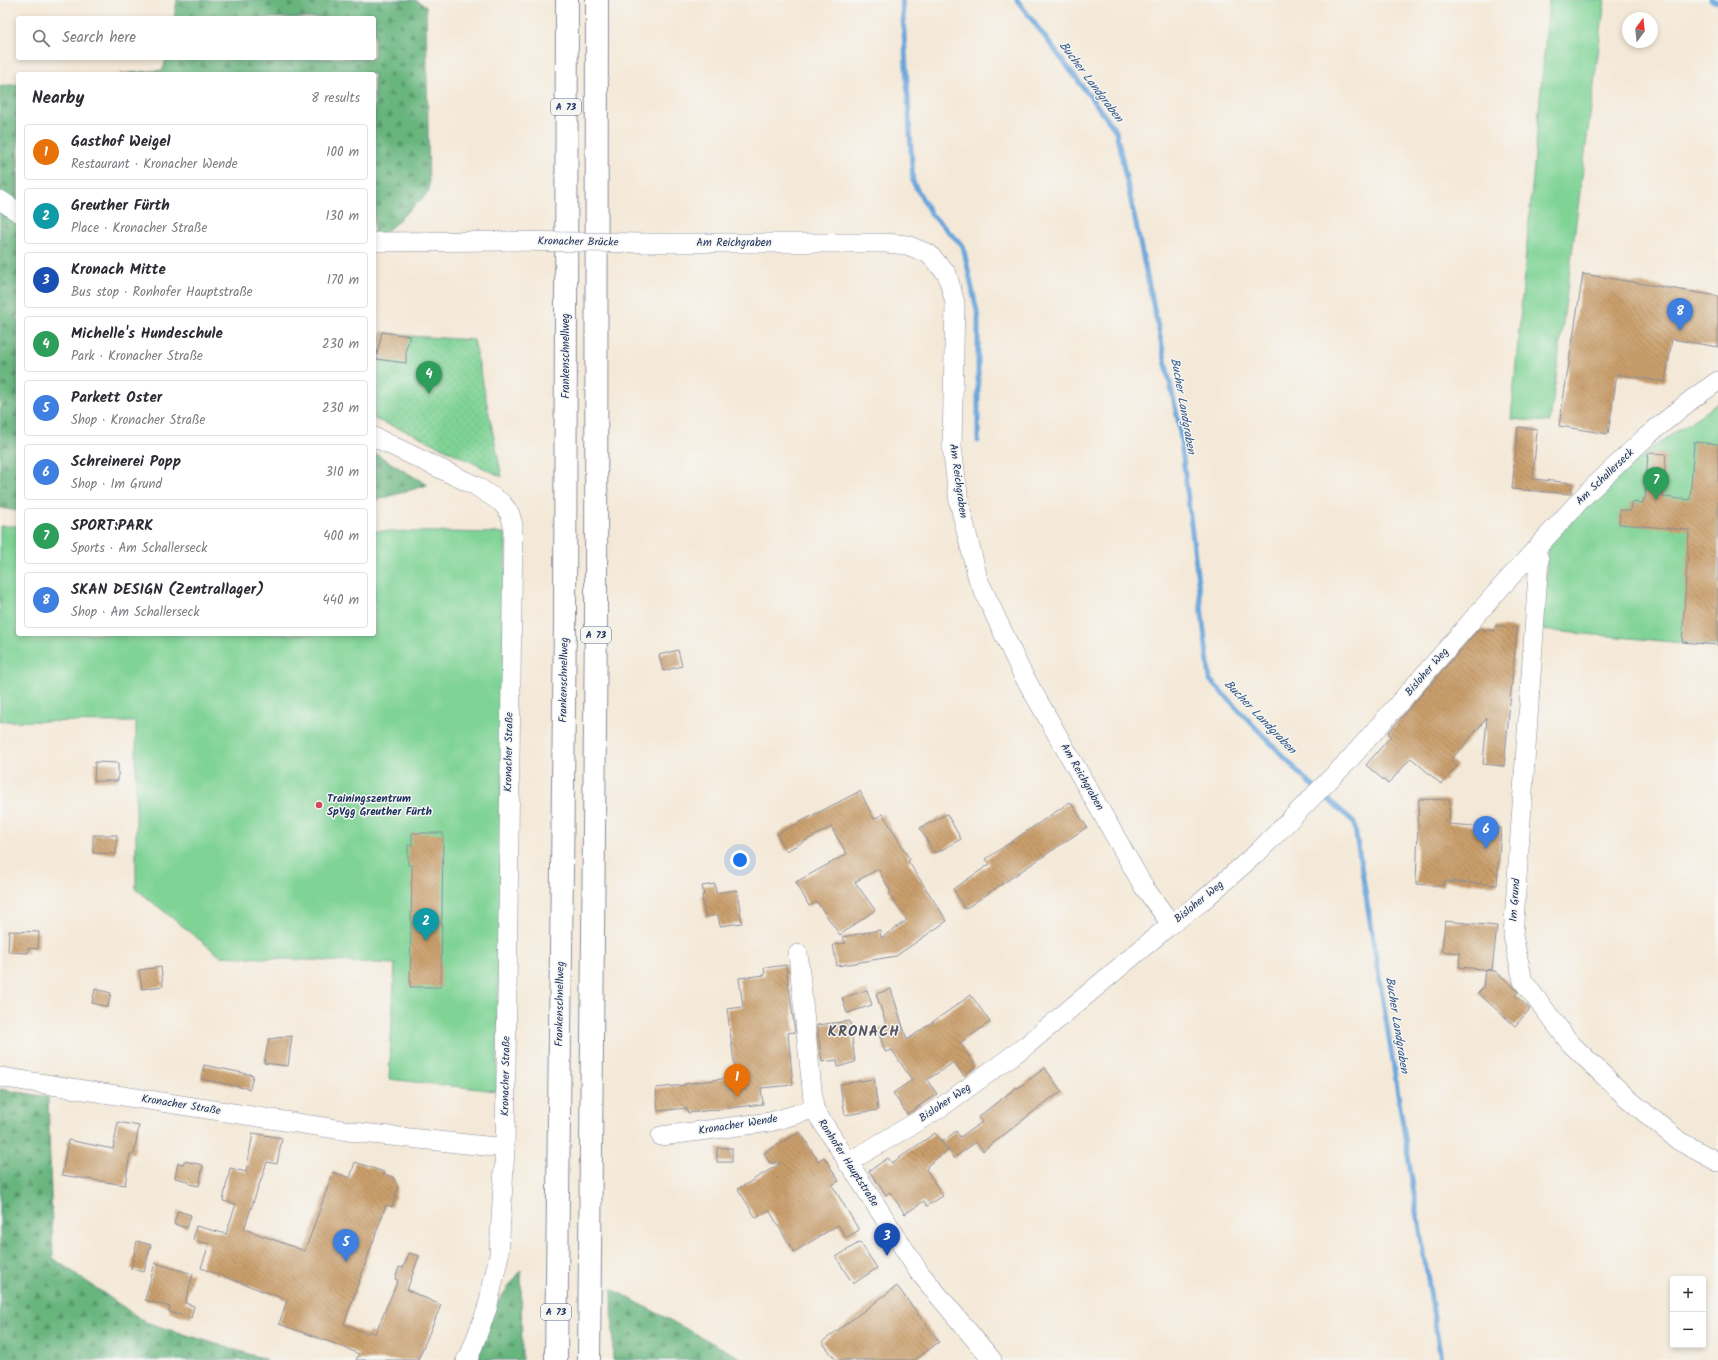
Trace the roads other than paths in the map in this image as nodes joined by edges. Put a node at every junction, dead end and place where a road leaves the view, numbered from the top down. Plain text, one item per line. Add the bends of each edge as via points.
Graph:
1 (567, 0) edge
2 (597, 0) edge
3 (0, 200) edge
4 (16, 211) edge
5 (376, 242) edge
6 (645, 243) joint
7 (1718, 381) edge
8 (376, 438) edge
9 (1535, 550) junction
10 (1503, 585) joint
11 (1171, 924) junction
12 (798, 954) dead end
13 (0, 1078) edge
14 (814, 1110) junction
15 (661, 1136) dead end
16 (504, 1148) junction
17 (1718, 1162) edge
18 (847, 1163) junction
19 (466, 1360) edge
20 (556, 1360) edge
21 (589, 1360) edge
22 (992, 1360) edge

1 - 20 highway, Frankenschnellweg / A 73 via 565,623
2 - 21 highway, A 73 via 596,618
3 - 4 street
5 - 6 street, Kronacher Brücke, bridge
6 - 11 street, Am Reichgraben via 885,243 907,246 929,254 947,274 955,303 952,447 959,502 978,579 1021,671 1144,888
7 - 9 street, Am Schallerseck via 1647,436 1583,497
8 - 16 street, Kronacher Straße via 489,494 502,503 510,514 513,525
9 - 10 street, Am Schallerseck
9 - 17 street, Im Grund via 1539,559 1513,936 1523,981 1570,1043 1626,1097 1679,1140
10 - 11 street, Bisloher Weg via 1312,799 1260,850 1200,903
11 - 18 street, Bisloher Weg via 1027,1045 940,1108
12 - 14 street, Ronhofer Hauptstraße
13 - 16 street, Kronacher Straße via 362,1133
14 - 15 street, Kronacher Wende via 770,1122
14 - 18 street, Ronhofer Hauptstraße
16 - 19 street, Kronacher Straße via 499,1254 487,1309
18 - 22 street, Ronhofer Hauptstraße via 919,1272

